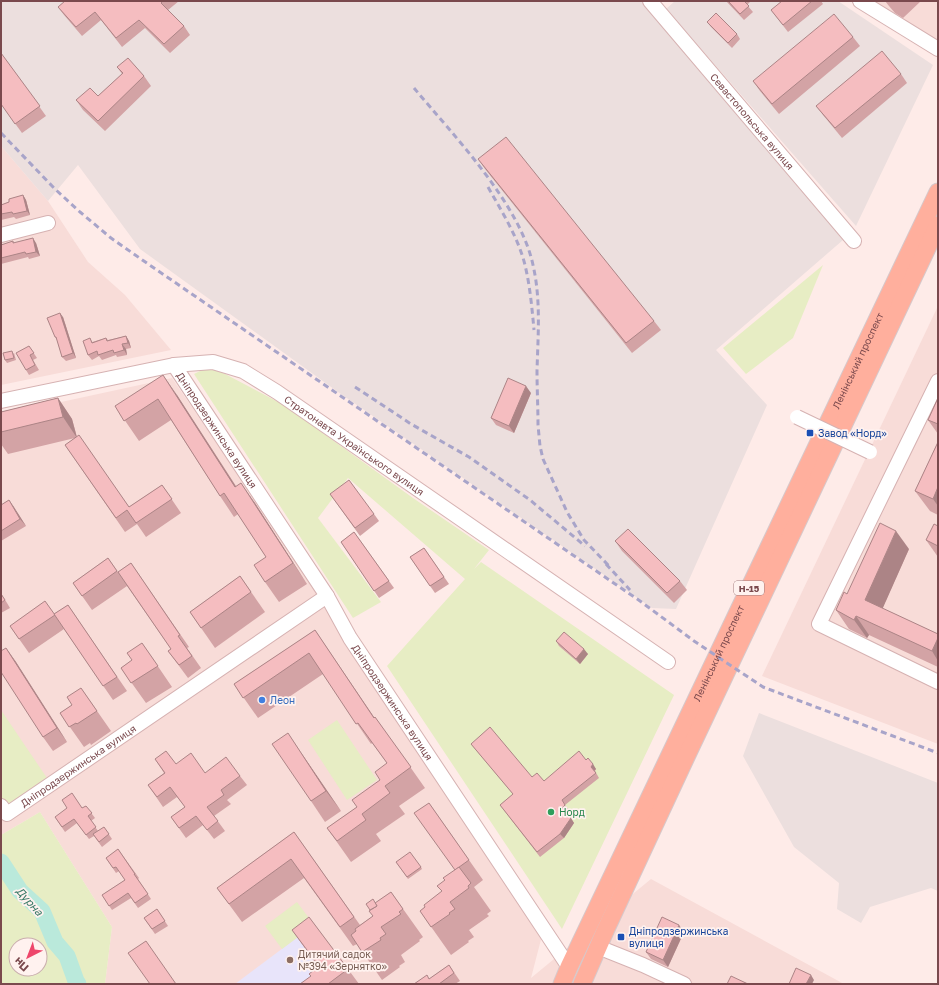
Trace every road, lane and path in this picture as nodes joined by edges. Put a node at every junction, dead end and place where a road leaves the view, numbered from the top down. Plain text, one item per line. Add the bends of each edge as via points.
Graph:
1 (650, 1) edge
2 (860, 1) edge
3 (938, 49) edge
4 (938, 192) edge
5 (48, 223) dead end
6 (938, 225) edge
7 (1, 235) edge
8 (854, 241) dead end
9 (174, 365) junction
10 (938, 381) edge
11 (1, 401) edge
12 (797, 417) dead end
13 (870, 452) dead end
14 (327, 596) junction
15 (668, 662) dead end
16 (938, 682) edge
17 (4, 810) edge
18 (598, 947) junction
19 (570, 964) junction
20 (585, 977) edge
21 (562, 984) edge
22 (684, 984) edge

1 - 8 street, Севастопольська вулиця
2 - 3 street
4 - 19 main road, Ленінський проспект / Н-15
5 - 7 street
6 - 18 main road, Ленінський проспект / Н-15
9 - 11 street, Стратонавта Українського вулиця
9 - 14 street, Дніпродзержинська вулиця
9 - 15 street, Стратонавта Українського вулиця via 213,362 244,371
10 - 16 street via 819,624
12 - 13 street, bridge
14 - 17 street, Дніпродзержинська вулиця
14 - 19 street, Дніпродзержинська вулиця via 350,638
18 - 20 main road, Ленінський проспект / Н-15
18 - 22 street
19 - 20 main road
19 - 21 main road, Ленінський проспект / Н-15

